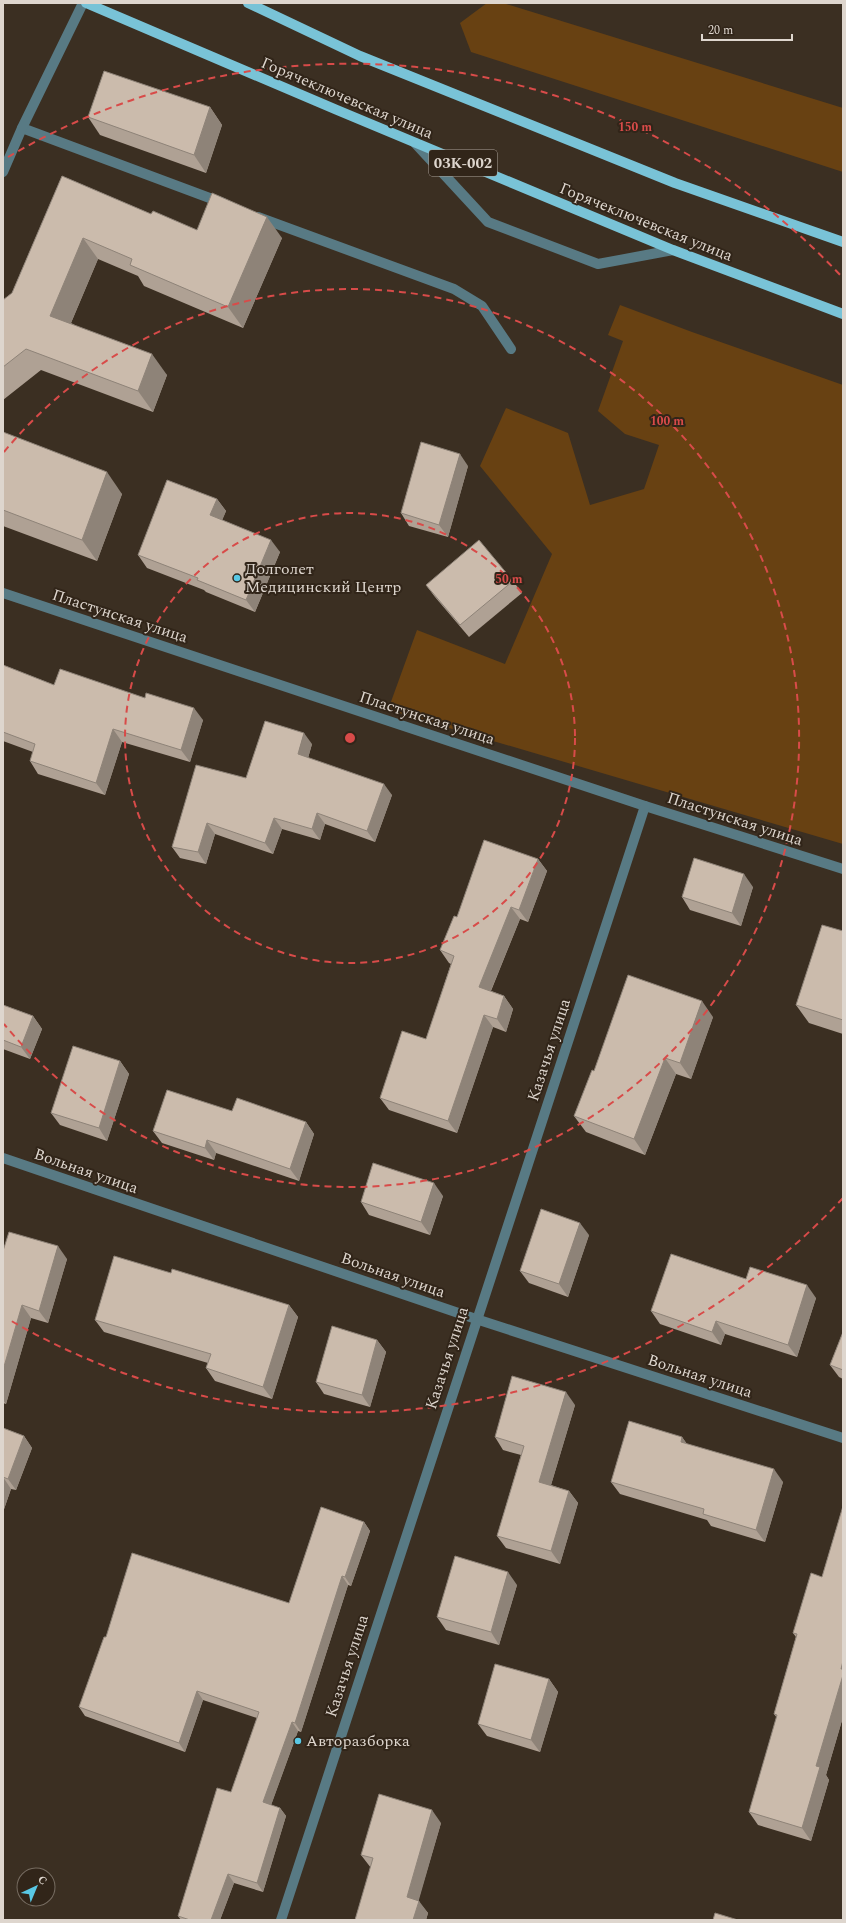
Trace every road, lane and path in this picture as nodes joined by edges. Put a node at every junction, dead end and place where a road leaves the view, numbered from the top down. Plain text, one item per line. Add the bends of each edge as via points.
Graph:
1 (84, 3) edge
2 (248, 3) edge
3 (22, 128) junction
4 (415, 143) junction
5 (3, 172) edge
6 (230, 206) edge
7 (252, 214) edge
8 (843, 242) edge
9 (673, 250) junction
10 (843, 314) edge
11 (511, 349) dead end
12 (3, 593) edge
13 (645, 806) junction
14 (843, 869) edge
15 (3, 1158) edge
16 (476, 1319) junction
17 (843, 1438) edge
18 (281, 1920) edge

1 - 3 street
1 - 4 main road, Горячеключевская улица / 03К-002
2 - 8 main road via 360,56 668,180
3 - 5 street
3 - 6 street
4 - 9 main road, Горячеключевская улица / 03К-002
4 - 9 street via 488,222 598,264
7 - 11 street via 454,289 482,306
9 - 10 main road, Горячеключевская улица / 03К-002
12 - 13 street, Пластунская улица
13 - 14 street, Пластунская улица
13 - 16 street, Казачья улица
15 - 16 street, Вольная улица
16 - 17 street, Вольная улица
16 - 18 street, Казачья улица

